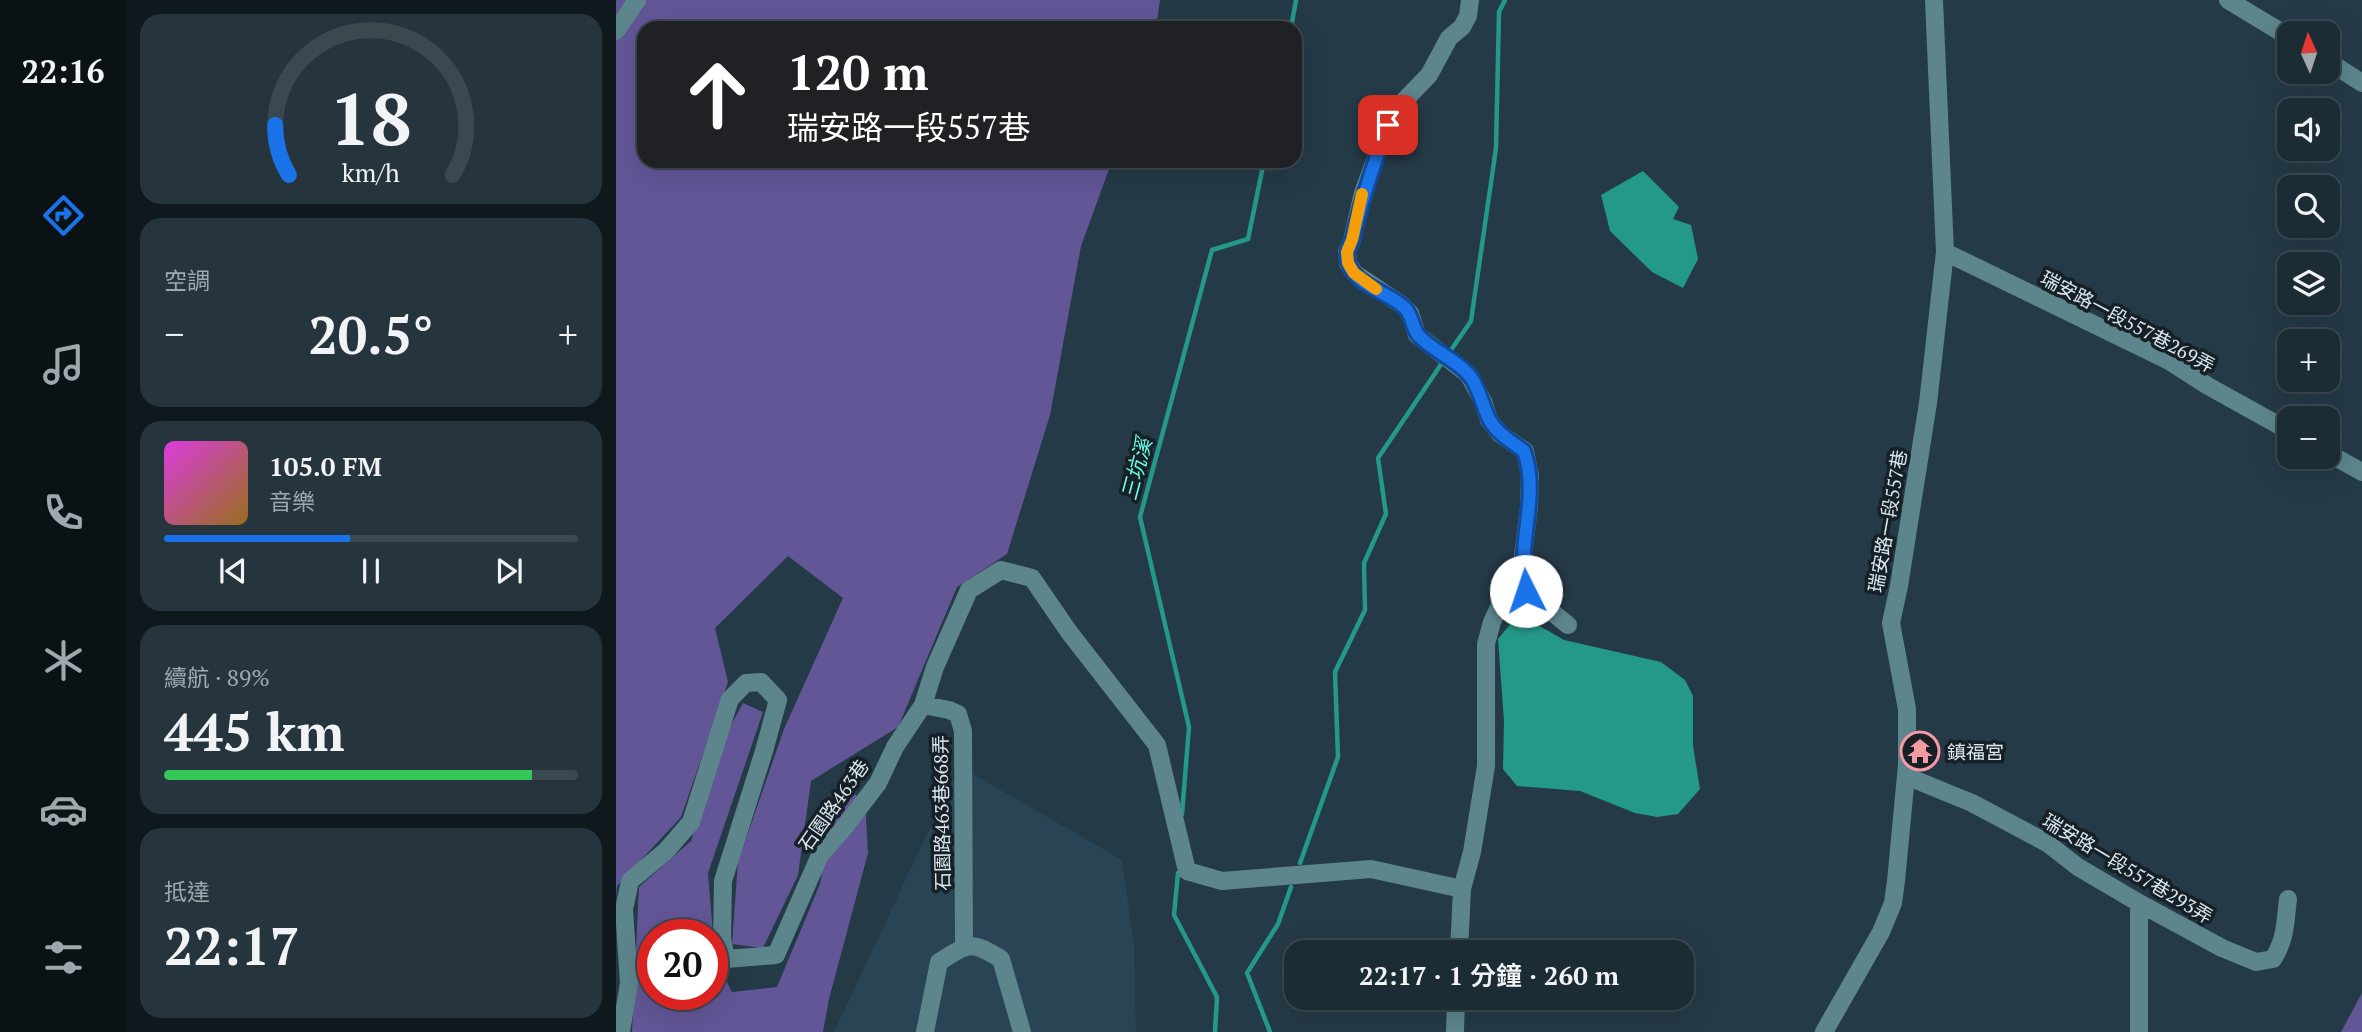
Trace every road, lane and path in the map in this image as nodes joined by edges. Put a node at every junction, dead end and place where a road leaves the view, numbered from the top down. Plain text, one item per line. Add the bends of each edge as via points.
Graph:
1 (638, 0) edge
2 (1470, 0) edge
3 (1934, 0) edge
4 (2228, 0) edge
5 (2277, 30) edge
6 (616, 31) edge
7 (2340, 69) edge
8 (2362, 83) edge
9 (1945, 252) junction
10 (2277, 424) edge
11 (2340, 460) edge
12 (2362, 472) edge
13 (1526, 591) junction
14 (1568, 625) dead end
15 (923, 705) junction
16 (1906, 776) junction
17 (1462, 889) junction
18 (2288, 899) dead end
19 (2139, 903) junction
20 (1460, 940) edge
21 (964, 947) junction
22 (1456, 1010) edge
23 (621, 1032) edge
24 (925, 1032) edge
25 (1022, 1032) edge
26 (1455, 1032) edge
27 (1824, 1032) edge
28 (2139, 1032) edge

1 - 6 street
2 - 13 street via 1462,27 1449,38 1429,75 1388,125 1363,192 1348,263 1354,273 1410,313 1417,335 1468,374 1489,420 1524,451 1529,463
3 - 9 street, 瑞安路一段557巷
4 - 5 street
7 - 8 street
9 - 10 street, 瑞安路一段557巷269弄 via 2169,361
9 - 16 street, 瑞安路一段557巷 via 1928,402 1891,623 1907,709
11 - 12 street
13 - 14 street
13 - 17 street via 1499,607 1486,644 1486,766
15 - 17 street, 石園路463巷 via 970,590 1001,570 1032,578 1157,745 1186,871 1222,881 1371,869
15 - 21 street, 石園路463巷668弄 via 958,714 962,731
15 - 23 street, 石園路463巷 via 878,783 820,855 776,955 726,959 723,881 778,700 761,682 746,683 730,699 691,822 630,881 624,909 629,983
16 - 19 street, 瑞安路一段557巷293弄 via 1972,803 2047,843
16 - 27 street, 瑞安路一段557巷 via 1893,903
17 - 20 street
18 - 19 street, 瑞安路一段557巷293弄 via 2280,949 2273,959 2256,962
19 - 28 street
21 - 24 street via 939,962
21 - 25 street via 978,945 1001,959
22 - 26 street

